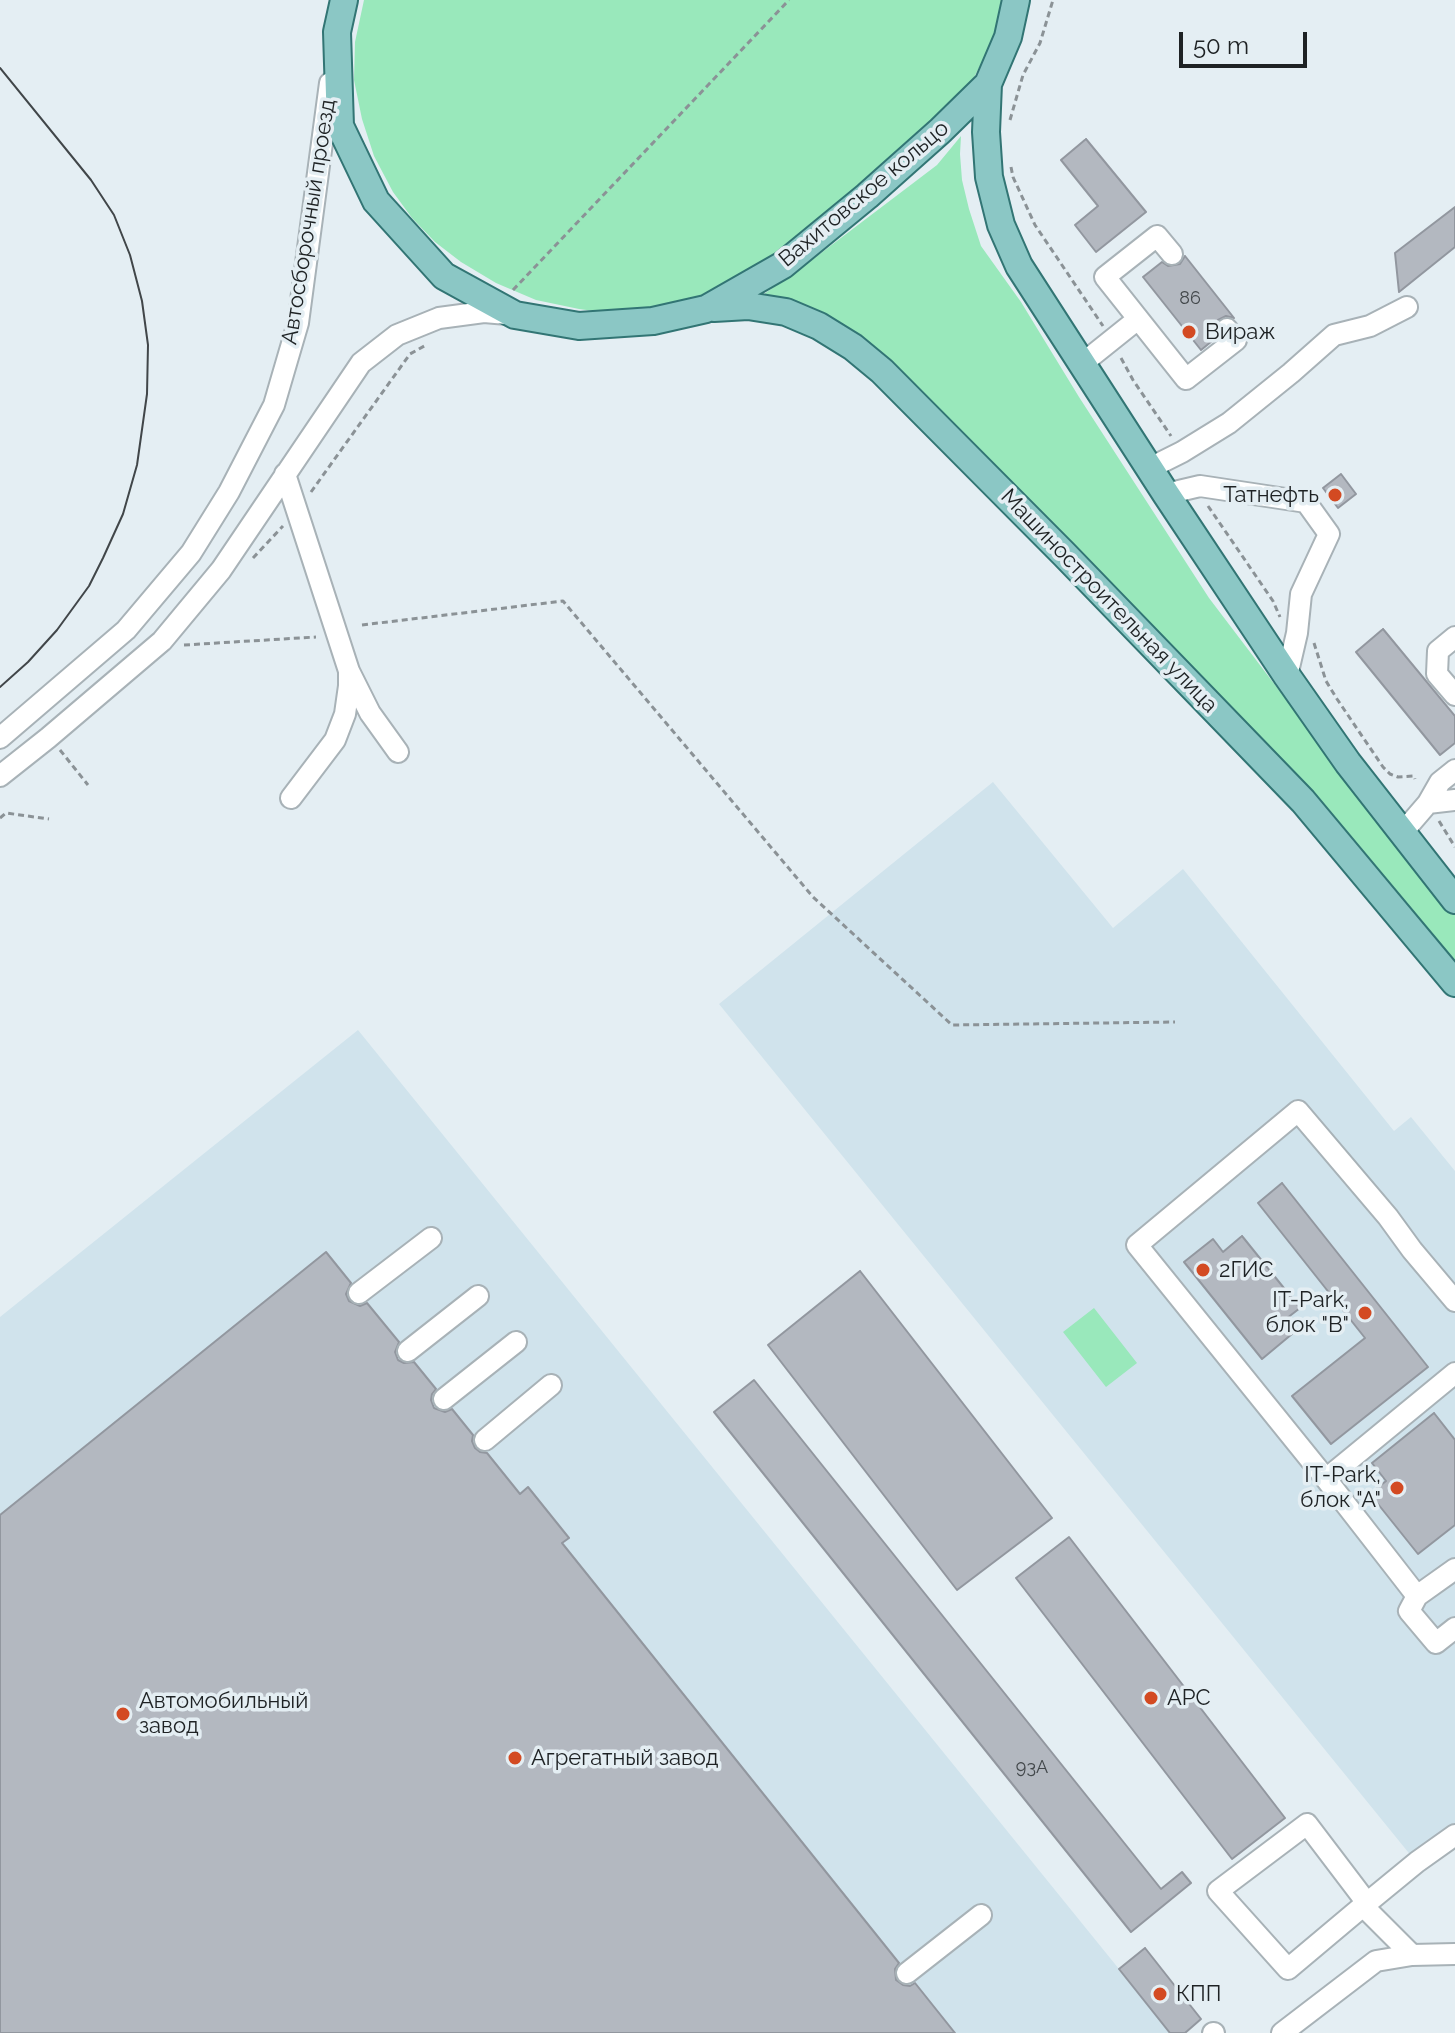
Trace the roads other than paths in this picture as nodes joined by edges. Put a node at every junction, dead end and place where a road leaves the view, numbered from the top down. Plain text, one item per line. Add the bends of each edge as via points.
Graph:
1 (344, 0) edge
2 (1016, 0) edge
3 (337, 32) junction
4 (988, 84) junction
5 (1172, 254) dead end
6 (1407, 307) dead end
7 (706, 309) junction
8 (507, 310) junction
9 (1138, 319) junction
10 (1227, 329) dead end
11 (1083, 363) junction
12 (1150, 468) junction
13 (285, 474) junction
14 (1166, 494) junction
15 (1455, 637) edge
16 (349, 671) junction
17 (1287, 676) junction
18 (1455, 695) edge
19 (0, 738) edge
20 (398, 752) dead end
21 (1455, 770) edge
22 (0, 776) edge
23 (291, 798) dead end
24 (1455, 800) edge
25 (1433, 810) junction
26 (1403, 832) junction
27 (1455, 900) edge
28 (1455, 983) edge
29 (431, 1238) dead end
30 (359, 1293) dead end
31 (478, 1296) dead end
32 (1455, 1301) edge
33 (516, 1342) dead end
34 (408, 1351) dead end
35 (1455, 1373) edge
36 (551, 1385) dead end
37 (444, 1399) dead end
38 (485, 1440) dead end
39 (1326, 1479) junction
40 (1455, 1569) edge
41 (1417, 1596) junction
42 (1455, 1628) edge
43 (1455, 1835) edge
44 (1365, 1905) junction
45 (981, 1915) dead end
46 (1455, 1954) edge
47 (1412, 1955) junction
48 (907, 1973) dead end
49 (1282, 2033) edge

1 - 3 main road, Вахитовское кольцо
2 - 4 main road, Вахитовское кольцо via 1008,37
3 - 8 main road, Вахитовское кольцо via 340,126 376,201 444,276
3 - 19 street, Автосборочный проезд via 298,323 274,405 191,553 126,630
4 - 7 main road, Вахитовское кольцо via 878,187 783,265
4 - 11 main road via 989,177 1001,225 1019,266
5 - 9 street via 1157,236 1105,277
6 - 12 street via 1370,326 1334,335 1229,423
7 - 8 main road, Вахитовское кольцо via 653,321 579,326
7 - 28 main road, Машиностроительная улица via 748,306 786,312 842,340 882,371 1303,801
8 - 13 street via 439,318 397,335 361,363
9 - 10 street via 1186,379 1236,340
9 - 11 street
11 - 12 main road
12 - 14 main road
13 - 16 street
13 - 22 street via 221,570 162,641 52,741
14 - 17 main road
14 - 17 street via 1200,486 1306,502 1329,534 1301,594
15 - 18 street via 1438,651 1437,674
16 - 20 street
16 - 23 street via 345,714 335,740
17 - 26 main road
21 - 25 street via 1440,782
24 - 25 street
25 - 26 street
26 - 27 main road
29 - 30 street
31 - 34 street
32 - 39 street via 1298,1111 1137,1245
33 - 37 street
35 - 39 street
36 - 38 street
39 - 41 street
40 - 41 street
41 - 42 street via 1409,1611 1436,1643
43 - 44 street
44 - 44 street via 1288,1969 1218,1891 1307,1824
44 - 47 street
45 - 48 street
46 - 47 street
47 - 49 street via 1376,1961

